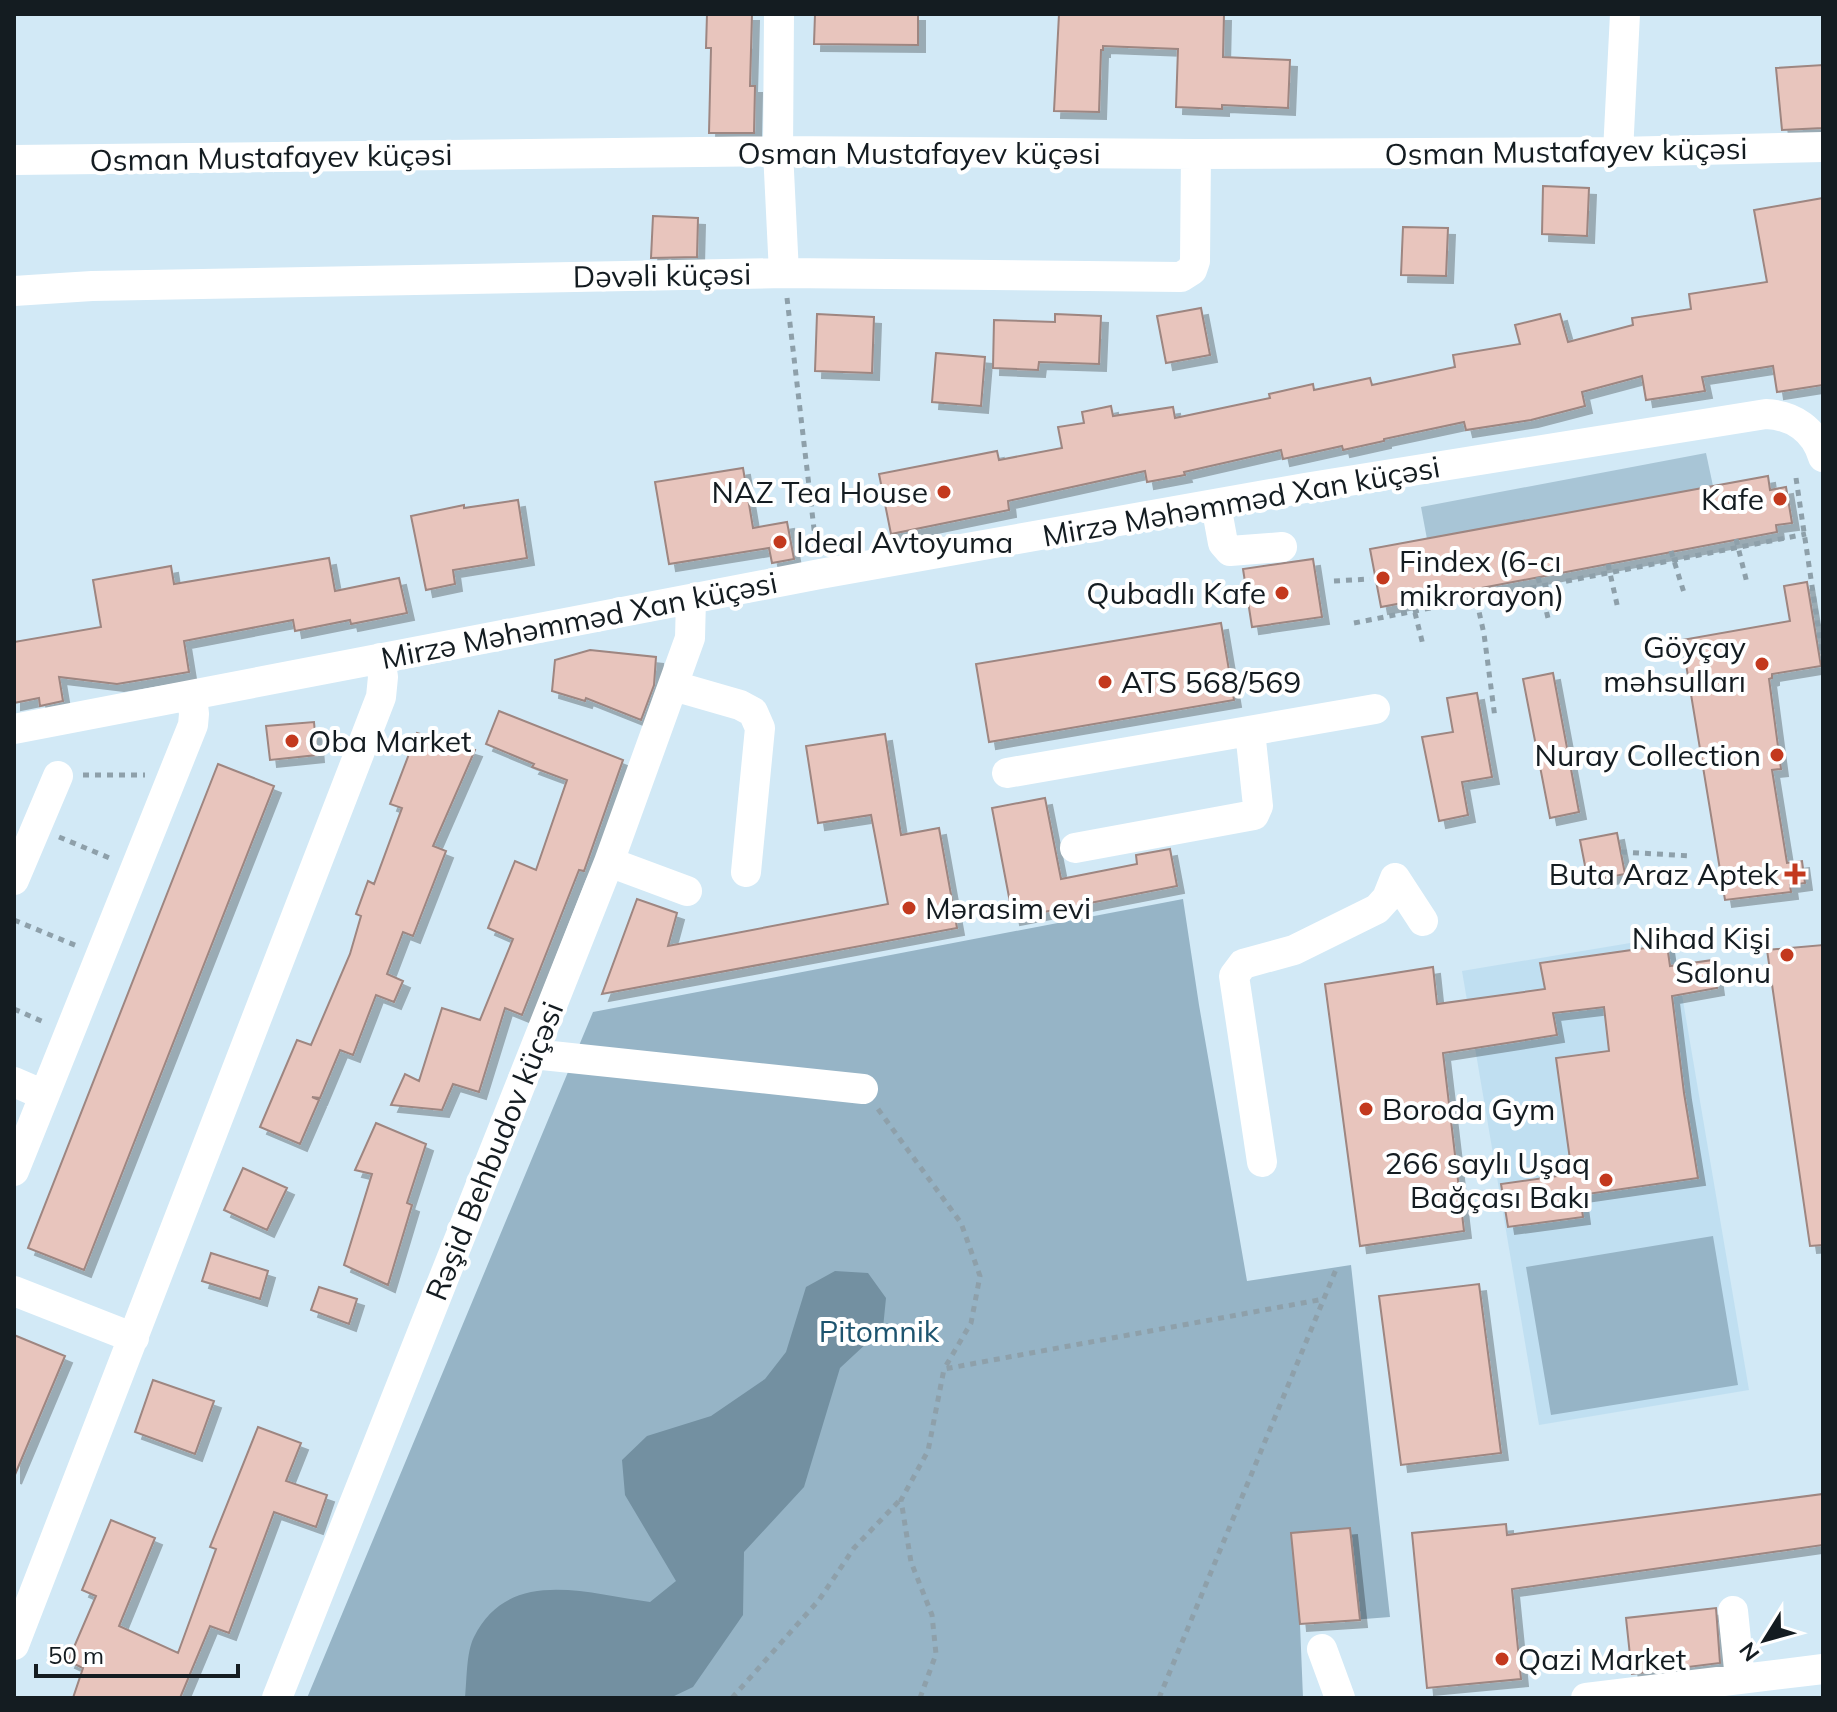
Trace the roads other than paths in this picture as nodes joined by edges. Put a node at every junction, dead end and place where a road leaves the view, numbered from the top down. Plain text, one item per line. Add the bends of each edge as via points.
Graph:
1 (779, 14) edge
2 (1625, 14) edge
3 (1823, 147) edge
4 (778, 151) junction
5 (1618, 152) junction
6 (1196, 154) junction
7 (14, 160) edge
8 (784, 273) junction
9 (14, 291) edge
10 (1814, 419) edge
11 (1823, 457) edge
12 (1216, 505) junction
13 (1282, 547) dead end
14 (691, 599) junction
15 (380, 658) junction
16 (674, 686) junction
17 (192, 696) junction
18 (1375, 709) dead end
19 (14, 729) edge
20 (1250, 731) junction
21 (1007, 773) dead end
22 (58, 776) road end
23 (1075, 848) dead end
24 (609, 862) junction
25 (746, 872) dead end
26 (14, 880) edge
27 (687, 891) dead end
28 (1423, 921) dead end
29 (533, 1054) junction
30 (14, 1082) edge
31 (863, 1089) road end
32 (44, 1095) junction
33 (1262, 1162) dead end
34 (14, 1171) edge
35 (14, 1291) edge
36 (134, 1338) junction
37 (1733, 1611) dead end
38 (14, 1645) edge
39 (1322, 1649) dead end
40 (1823, 1669) edge
41 (1726, 1686) edge
42 (277, 1698) edge
43 (1340, 1698) edge
44 (1586, 1698) edge

1 - 4 street
2 - 5 street
3 - 5 street, Osman Mustafayev küçəsi
4 - 6 street, Osman Mustafayev küçəsi
4 - 7 street, Osman Mustafayev küçəsi
4 - 8 street
5 - 6 street, Osman Mustafayev küçəsi
6 - 8 street, Dəvəli küçəsi via 1195,261 1181,277
8 - 9 street, Dəvəli küçəsi
10 - 11 street
10 - 12 street, Mirzə Məhəmməd Xan küçəsi via 1766,414
12 - 13 street via 1223,543 1230,551
12 - 14 street, Mirzə Məhəmməd Xan küçəsi
14 - 15 street, Mirzə Məhəmməd Xan küçəsi
14 - 16 street, Rəşid Behbudov küçəsi via 690,638
15 - 17 street, Mirzə Məhəmməd Xan küçəsi
15 - 36 street via 381,697
16 - 24 street, Rəşid Behbudov küçəsi
16 - 25 street via 740,705 753,712 760,728
17 - 19 street, Mirzə Məhəmməd Xan küçəsi
17 - 32 street via 193,725
18 - 20 street
20 - 21 street
20 - 23 street via 1258,806 1254,815
22 - 26 street
24 - 27 street
24 - 29 street, Rəşid Behbudov küçəsi
28 - 33 street via 1395,878 1377,909 1294,950 1243,964 1234,976
29 - 31 street
29 - 42 street, Rəşid Behbudov küçəsi
30 - 32 street
32 - 34 street
35 - 36 street
36 - 38 street
37 - 41 street
39 - 43 street
40 - 41 street
41 - 44 street

